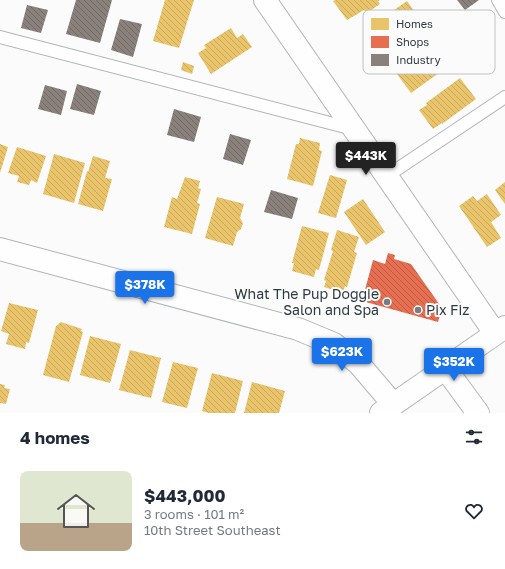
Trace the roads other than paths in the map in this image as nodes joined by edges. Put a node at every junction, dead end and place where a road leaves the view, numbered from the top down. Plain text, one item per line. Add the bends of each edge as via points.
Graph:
1 (265, 0) edge
2 (498, 0) edge
3 (505, 12) edge
4 (0, 37) edge
5 (505, 97) edge
6 (354, 129) junction
7 (386, 176) junction
8 (0, 249) edge
9 (500, 330) edge
10 (445, 368) junction
11 (387, 409) edge
12 (478, 413) edge

1 - 6 street
2 - 3 lane
4 - 6 lane
5 - 7 lane
6 - 7 street
7 - 9 street
8 - 11 street via 298,329 334,344 360,364
9 - 10 street
10 - 11 street
10 - 12 street

